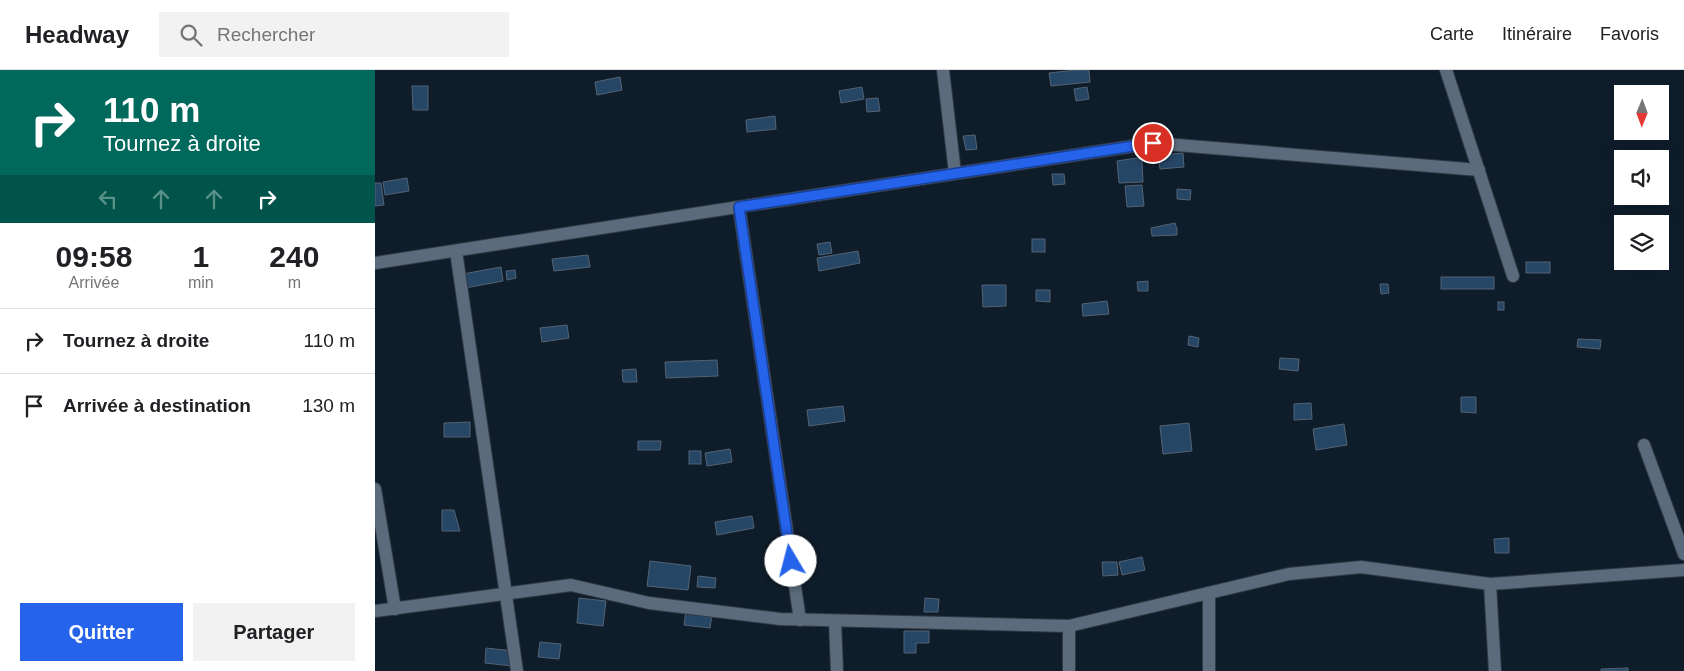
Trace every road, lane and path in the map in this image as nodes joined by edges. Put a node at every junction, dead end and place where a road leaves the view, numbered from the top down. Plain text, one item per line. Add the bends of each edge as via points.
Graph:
1 (943, 70) edge
2 (1447, 70) edge
3 (1479, 170) junction
4 (955, 174) junction
5 (739, 207) junction
6 (456, 251) junction
7 (375, 263) edge
8 (1513, 276) dead end
9 (1644, 445) dead end
10 (375, 489) edge
11 (1684, 554) edge
12 (1684, 570) edge
13 (1490, 584) junction
14 (1209, 593) junction
15 (505, 594) junction
16 (395, 609) junction
17 (375, 611) edge
18 (800, 620) junction
19 (835, 621) junction
20 (1069, 626) junction
21 (517, 671) edge
22 (837, 671) edge
23 (1069, 671) edge
24 (1209, 671) edge
25 (1495, 671) edge

1 - 4 street
2 - 3 street
3 - 4 street via 1153,143
3 - 8 street
4 - 5 street
5 - 6 street
5 - 18 street
6 - 7 street
6 - 15 street
9 - 11 street
10 - 16 street
12 - 13 street
13 - 14 street via 1361,567 1289,574
13 - 25 street
14 - 20 street
14 - 24 street
15 - 16 street
15 - 18 street via 571,585 649,603
15 - 21 street
16 - 17 street
18 - 19 street
19 - 20 street
19 - 22 street
20 - 23 street

